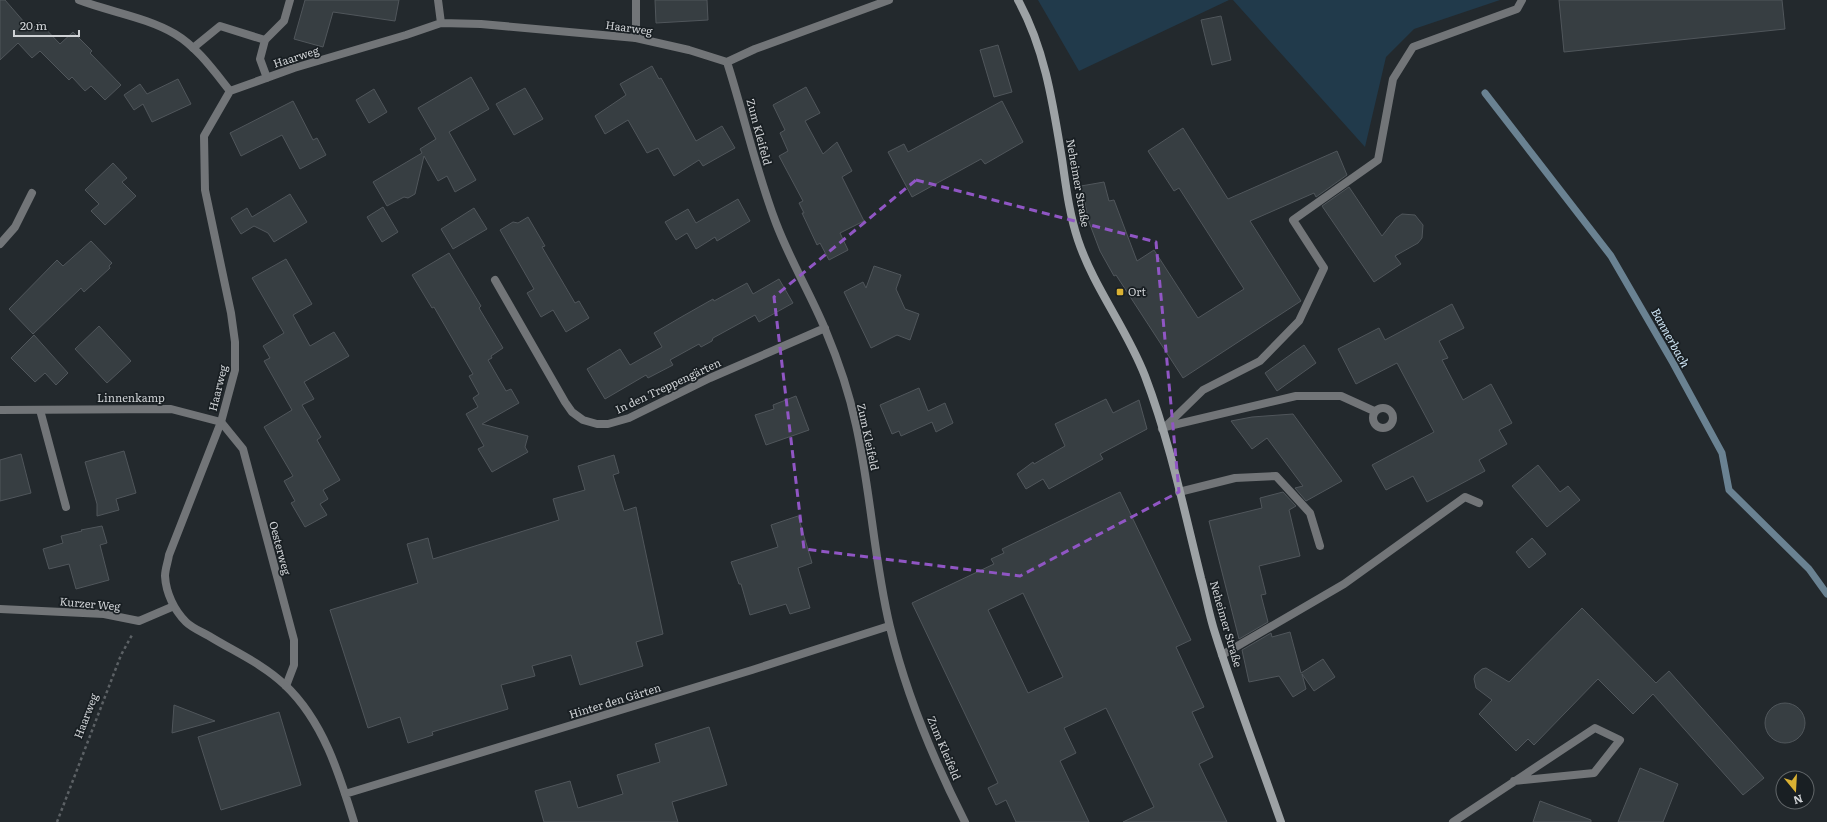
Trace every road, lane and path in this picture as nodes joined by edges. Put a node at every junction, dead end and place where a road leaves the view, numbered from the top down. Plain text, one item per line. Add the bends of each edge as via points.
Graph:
1 (79, 0) edge
2 (290, 0) edge
3 (438, 0) edge
4 (636, 0) edge
5 (889, 0) edge
6 (1018, 0) edge
7 (1522, 0) edge
8 (441, 23) junction
9 (636, 38) junction
10 (265, 40) junction
11 (193, 48) junction
12 (726, 62) junction
13 (267, 78) junction
14 (230, 91) junction
15 (32, 193) dead end
16 (0, 244) edge
17 (495, 280) dead end
18 (825, 328) junction
19 (0, 410) edge
20 (40, 410) junction
21 (1374, 411) dead end
22 (221, 422) junction
23 (1164, 428) junction
24 (1179, 492) junction
25 (1479, 503) dead end
26 (66, 507) dead end
27 (1320, 546) dead end
28 (174, 606) junction
29 (0, 609) edge
30 (139, 620) junction
31 (889, 626) junction
32 (1222, 655) junction
33 (286, 686) junction
34 (1514, 781) junction
35 (346, 794) junction
36 (57, 822) edge
37 (354, 822) edge
38 (965, 822) edge
39 (1281, 822) edge
40 (1453, 822) edge

1 - 11 street via 154,24 176,34
2 - 10 street via 284,22
3 - 8 street
4 - 9 street
5 - 12 street
6 - 23 main road, Neheimer Straße via 1043,60 1054,108 1071,216 1079,242 1131,344
7 - 23 street via 1517,9 1413,47 1392,79 1378,160 1293,220 1324,268 1299,321 1260,361 1203,390
8 - 9 street, Haarweg via 481,24
8 - 13 street, Haarweg
9 - 12 street, Haarweg
10 - 11 street via 220,26
10 - 13 street via 260,59
11 - 14 street
12 - 18 street, Zum Kleifeld via 760,178 777,225
13 - 14 street, Haarweg
14 - 22 street, Haarweg via 204,136 205,190 236,342 235,370
15 - 16 street via 15,227
17 - 18 street, In den Treppengärten via 572,412 583,420 597,424 608,424 629,418 710,378
18 - 31 street, Zum Kleifeld via 841,370 856,425
19 - 20 street, Linnenkamp
20 - 22 street, Linnenkamp via 171,409
20 - 26 street
21 - 23 street via 1341,396 1296,396
22 - 28 street, Haarweg via 169,555 165,574 167,590
22 - 33 street, Oesterweg via 243,449 294,640 294,665
23 - 24 main road, Neheimer Straße
24 - 27 street via 1235,478 1276,476 1310,513
24 - 32 main road, Neheimer Straße
25 - 32 street via 1465,497 1344,584
28 - 30 street
28 - 33 street via 187,622 260,665
29 - 30 street, Kurzer Weg via 104,614
30 - 36 path, Haarweg via 121,655
31 - 35 street, Hinter den Gärten
31 - 38 street, Zum Kleifeld via 906,689
32 - 39 main road, Neheimer Straße
33 - 35 street via 322,734
34 - 34 street via 1594,773 1620,740 1595,728
34 - 40 street
35 - 37 street

